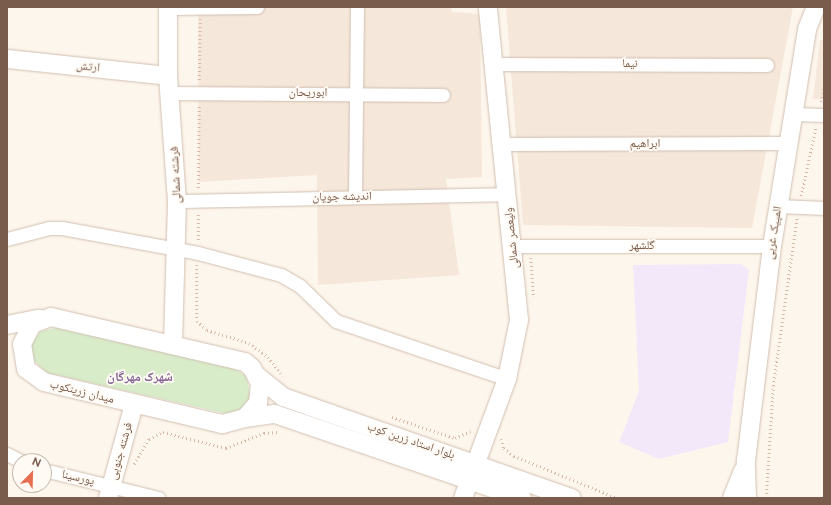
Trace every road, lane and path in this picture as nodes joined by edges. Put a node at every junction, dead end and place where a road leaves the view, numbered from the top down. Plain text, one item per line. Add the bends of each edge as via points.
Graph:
1 (257, 7) edge
2 (357, 7) edge
3 (488, 7) edge
4 (816, 7) edge
5 (168, 8) edge
6 (200, 8) edge
7 (7, 58) edge
8 (493, 64) junction
9 (767, 65) dead end
10 (170, 85) junction
11 (824, 88) edge
12 (199, 93) junction
13 (356, 93) junction
14 (444, 95) dead end
15 (793, 114) junction
16 (821, 115) edge
17 (788, 143) junction
18 (501, 144) junction
19 (507, 194) junction
20 (355, 196) junction
21 (198, 200) junction
22 (177, 201) junction
23 (778, 206) junction
24 (799, 207) junction
25 (824, 208) edge
26 (7, 239) edge
27 (522, 246) junction
28 (772, 246) junction
29 (177, 250) junction
30 (198, 253) junction
31 (533, 300) dead end
32 (40, 319) junction
33 (7, 325) edge
34 (173, 343) junction
35 (7, 345) edge
36 (25, 364) junction
37 (256, 375) junction
38 (507, 379) junction
39 (286, 380) dead end
40 (134, 404) junction
41 (388, 416) dead end
42 (245, 418) junction
43 (472, 428) dead end
44 (286, 432) dead end
45 (503, 432) dead end
46 (746, 461) junction
47 (474, 462) junction
48 (52, 472) edge
49 (465, 490) edge
50 (114, 491) edge
51 (159, 498) edge
52 (522, 498) edge
53 (572, 498) edge
54 (617, 498) edge
55 (732, 498) edge
56 (747, 498) edge
57 (766, 498) edge

1 - 6 street
2 - 13 street
3 - 8 street, ولیعصر شمالی
4 - 15 street, المپیک غربی via 807,29
5 - 6 street
5 - 10 street, فرشته شمالی
6 - 12 path
7 - 10 street, ارتش
8 - 9 street, نیما
8 - 18 street, ولیعصر شمالی
10 - 12 street, ابوریحان
10 - 22 street, فرشته شمالی
11 - 16 path
12 - 13 street, ابوریحان
12 - 21 path
13 - 14 street, ابوریحان
13 - 20 street
15 - 16 street
15 - 17 street, المپیک غربی
16 - 24 path
17 - 18 street, ابراهیم
17 - 23 street, المپیک غربی
18 - 19 street, ولیعصر شمالی
19 - 20 street, اندیشه جویان
19 - 27 street, ولیعصر شمالی
20 - 21 street, اندیشه جویان
21 - 22 street, اندیشه جویان
21 - 30 path
22 - 29 street, فرشته شمالی
23 - 24 street
23 - 28 street, المپیک غربی
24 - 25 street
24 - 57 path via 773,386
26 - 29 street via 49,228 62,228
27 - 28 street, گلشهر
27 - 31 path
27 - 38 street, ولیعصر شمالی via 519,320
28 - 46 street, المپیک غربی
29 - 30 street
29 - 34 street, فرشته شمالی
30 - 38 street via 281,275 300,286 336,321
30 - 39 path via 197,321 207,330 249,343 268,357
32 - 33 street
32 - 34 street via 61,318
32 - 36 street via 25,334 22,356
34 - 37 street via 245,362
35 - 36 street
36 - 40 street, میدان زرینکوب via 44,382
37 - 42 street via 260,384 258,403
37 - 47 street, بلوار استاد زرین کوب via 276,395
38 - 47 street, ولیعصر شمالی
40 - 42 street, میدان زرینکوب via 222,424
40 - 50 street, فرشته جنوبی
41 - 43 path via 455,438 468,433
42 - 49 street, بلوار استاد زرین کوب via 275,414
44 - 50 path via 264,433 226,448 163,432 150,439
45 - 54 path via 504,448 514,456
46 - 55 street, المپیک غربی
46 - 56 street, المپیک غربی
47 - 49 street, ولیعصر شمالی
47 - 53 street, بلوار استاد زرین کوب
48 - 50 street, پورسینا
49 - 52 street, بلوار استاد زرین کوب
50 - 51 street, پورسینا

